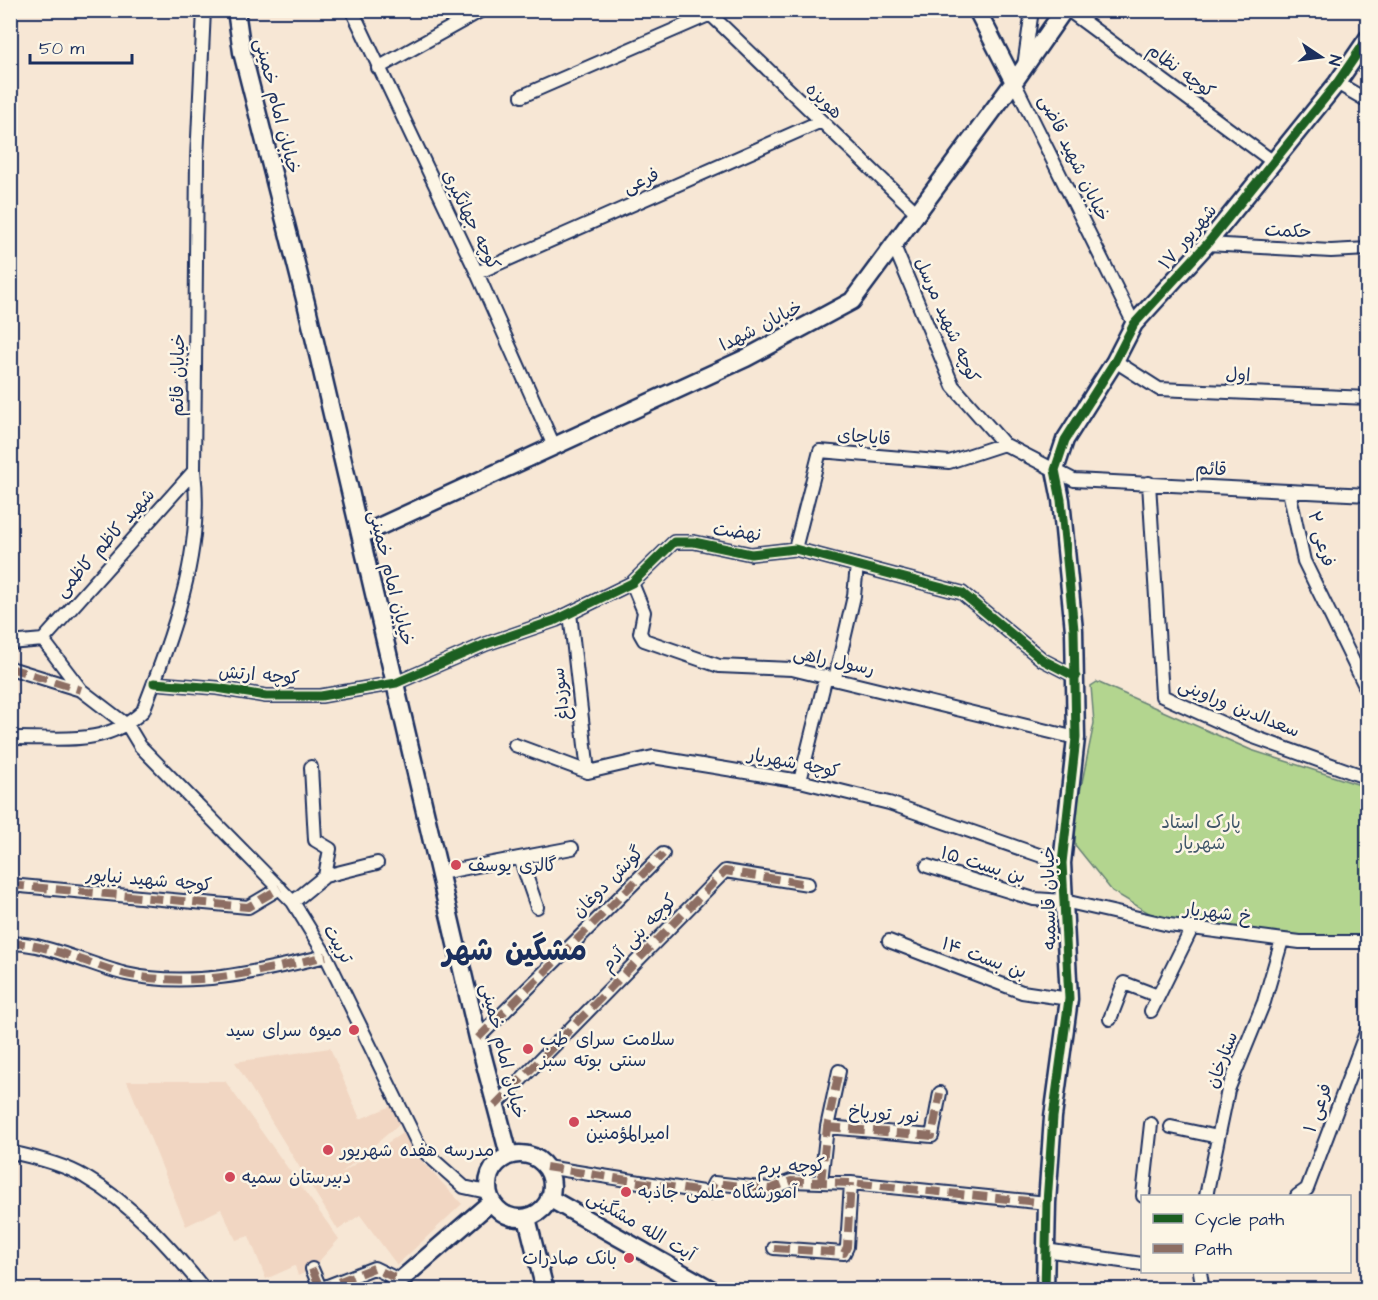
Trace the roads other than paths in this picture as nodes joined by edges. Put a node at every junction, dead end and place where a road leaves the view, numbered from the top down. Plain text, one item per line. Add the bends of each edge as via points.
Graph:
1 (204, 10) edge
2 (236, 10) edge
3 (352, 10) edge
4 (482, 10) edge
5 (977, 10) edge
6 (1032, 10) edge
7 (1066, 10) edge
8 (712, 12) edge
9 (1368, 38) edge
10 (378, 68) junction
11 (1019, 76) junction
12 (1337, 83) junction
13 (522, 96) dead end
14 (1368, 100) edge
15 (819, 122) junction
16 (1272, 161) junction
17 (918, 214) junction
18 (1206, 244) junction
19 (894, 246) junction
20 (1368, 249) edge
21 (477, 273) junction
22 (1134, 324) junction
23 (1115, 361) junction
24 (1368, 399) edge
25 (1004, 444) junction
26 (554, 447) junction
27 (194, 471) junction
28 (1055, 471) junction
29 (1149, 483) junction
30 (1289, 491) junction
31 (1368, 495) edge
32 (361, 535) junction
33 (795, 549) junction
34 (857, 565) junction
35 (632, 584) junction
36 (570, 613) junction
37 (43, 640) junction
38 (10, 643) edge
39 (10, 668) edge
40 (830, 677) junction
41 (1076, 677) junction
42 (154, 683) junction
43 (396, 683) junction
44 (81, 690) junction
45 (1368, 692) edge
46 (128, 726) junction
47 (10, 738) edge
48 (1076, 738) junction
49 (515, 745) dead end
50 (311, 767) dead end
51 (588, 772) junction
52 (1368, 778) edge
53 (800, 781) junction
54 (572, 848) dead end
55 (663, 854) dead end
56 (520, 858) junction
57 (1062, 862) junction
58 (377, 863) dead end
59 (927, 866) dead end
60 (440, 873) junction
61 (325, 876) junction
62 (808, 884) dead end
63 (10, 885) edge
64 (280, 888) junction
65 (1064, 901) junction
66 (293, 902) junction
67 (537, 907) dead end
68 (1192, 928) junction
69 (1282, 940) junction
70 (888, 941) dead end
71 (1368, 942) edge
72 (10, 944) edge
73 (326, 956) junction
74 (1158, 996) junction
75 (1069, 999) junction
76 (1151, 1011) dead end
77 (1110, 1019) dead end
78 (1368, 1027) edge
79 (478, 1038) junction
80 (839, 1071) dead end
81 (940, 1094) dead end
82 (495, 1106) junction
83 (1151, 1124) dead end
84 (827, 1127) junction
85 (1172, 1127) dead end
86 (1218, 1137) junction
87 (10, 1152) edge
88 (509, 1155) junction
89 (546, 1167) junction
90 (821, 1182) junction
91 (851, 1183) junction
92 (1143, 1195) edge
93 (1206, 1195) edge
94 (1300, 1195) edge
95 (489, 1197) junction
96 (549, 1198) junction
97 (1047, 1203) junction
98 (527, 1218) junction
99 (774, 1248) dead end
100 (1045, 1250) junction
101 (1141, 1264) edge
102 (312, 1269) dead end
103 (1200, 1273) edge
104 (395, 1285) edge
105 (320, 1289) edge
106 (205, 1290) edge
107 (545, 1290) edge
108 (712, 1290) edge
109 (1045, 1290) edge
110 (1203, 1290) edge

1 - 27 street, خیابان قائم via 197,159
2 - 32 street, خیابان امام خمینی via 242,52
3 - 10 street, کوچه جهانگیری
4 - 10 street
5 - 11 street, خیابان شهید قاضی
6 - 11 street
7 - 11 street, خیابان شهدا
7 - 16 street, کوچه نظام
8 - 13 street
8 - 15 street, هویزه
9 - 12 street, ۱۷ شهریور
10 - 21 street, کوچه جهانگیری
11 - 17 street, خیابان شهدا
11 - 22 street, خیابان شهید قاضی
12 - 14 street
12 - 16 street, ۱۷ شهریور
15 - 17 street, هویزه
15 - 21 street, فرعی
16 - 18 street, ۱۷ شهریور
17 - 19 street, خیابان شهدا
18 - 20 street, حکمت via 1331,251
18 - 22 street, ۱۷ شهریور
19 - 25 street, کوچه شهید مرسل via 953,386
19 - 26 street, خیابان شهدا via 852,301 746,357
21 - 26 street, کوچه جهانگیری
22 - 23 street, ۱۷ شهریور
23 - 24 street, اول via 1159,389
23 - 28 street, ۱۷ شهریور via 1065,440
25 - 28 street, کوچه شهید مرسل
25 - 33 street, قایاچای via 949,462 820,451
26 - 32 street, خیابان شهدا
27 - 37 street, شهید کاظم کاظمی
27 - 42 street, خیابان قائم via 197,495 192,558
28 - 29 street, قائم via 1074,480
28 - 41 street, خیابان قاسمیه via 1061,500
29 - 30 street, قائم
29 - 52 street, سعدالدین وراوینی via 1162,696 1251,736
30 - 31 street, قائم
30 - 45 street, فرعی ۲ via 1305,561
32 - 43 street, خیابان امام خمینی
33 - 34 street, نهضت
33 - 35 street, نهضت via 751,554 694,542 674,542
34 - 40 street via 854,596
34 - 41 street, نهضت via 962,593 1043,660
35 - 36 street, نهضت
35 - 40 street, رسول راهی via 644,612 640,633 644,640 719,666 792,669
36 - 43 street, نهضت
36 - 51 street, سوزداغ
37 - 38 street
37 - 44 street
39 - 44 street
40 - 48 street, رسول راهی
40 - 53 street
41 - 48 street, خیابان قاسمیه
42 - 43 street, کوچه ارتش via 266,696 321,696
42 - 46 street, خیابان قائم via 143,711
43 - 60 street, خیابان امام خمینی
44 - 46 street, تربیت
46 - 47 street via 96,738
46 - 64 street, تربیت via 140,746
48 - 57 street, خیابان قاسمیه
49 - 51 street
50 - 61 street via 315,840 330,849
51 - 53 street, کوچه شهریار via 652,757
53 - 57 street, کوچه شهریار via 889,803
54 - 56 street
55 - 79 street, گونش دوغان
56 - 60 street
56 - 67 street
57 - 65 street, خیابان قاسمیه
58 - 61 street
59 - 65 street, بن بست ۱۵ via 1034,899
60 - 79 street, خیابان امام خمینی
61 - 66 street
62 - 82 street, کوچه بنی آدم via 725,871
63 - 64 street, کوچه شهید نیاپور via 248,907
64 - 66 street, تربیت
65 - 68 street, خ شهریار
65 - 75 street, خیابان قاسمیه
66 - 73 street, تربیت
68 - 69 street, خ شهریار
68 - 74 street
69 - 71 street, خ شهریار
69 - 86 street, ستارخان via 1264,1002 1228,1090
70 - 75 street, بن بست ۱۴ via 1022,992
72 - 73 street via 57,952 126,974 172,980 244,975
73 - 95 street, تربیت via 420,1148 464,1187
74 - 76 street
74 - 77 street via 1124,983
75 - 97 street, خیابان قاسمیه via 1053,1117
78 - 94 street, فرعی ۱ via 1307,1189
79 - 82 street, خیابان امام خمینی
80 - 84 street
81 - 84 street, نور تورپاخ via 932,1136
82 - 88 street, خیابان امام خمینی
83 - 92 street
84 - 90 street
85 - 86 street
86 - 93 street, ستارخان
87 - 106 street via 84,1176 134,1212 174,1251
88 - 89 street via 531,1156
88 - 95 street via 492,1169
89 - 90 street, کوچه برم via 709,1193 714,1183 770,1189 791,1181
89 - 96 street via 552,1178
90 - 91 street, کوچه برم
91 - 97 street, کوچه برم
91 - 99 street via 844,1253
95 - 98 street via 505,1216
95 - 104 street
96 - 98 street via 537,1214
96 - 108 street, آیت الله مشگینی
97 - 100 street, خیابان قاسمیه
98 - 107 street
100 - 101 street
100 - 109 street, خیابان قاسمیه
102 - 105 street
103 - 110 street
104 - 105 street via 374,1268

